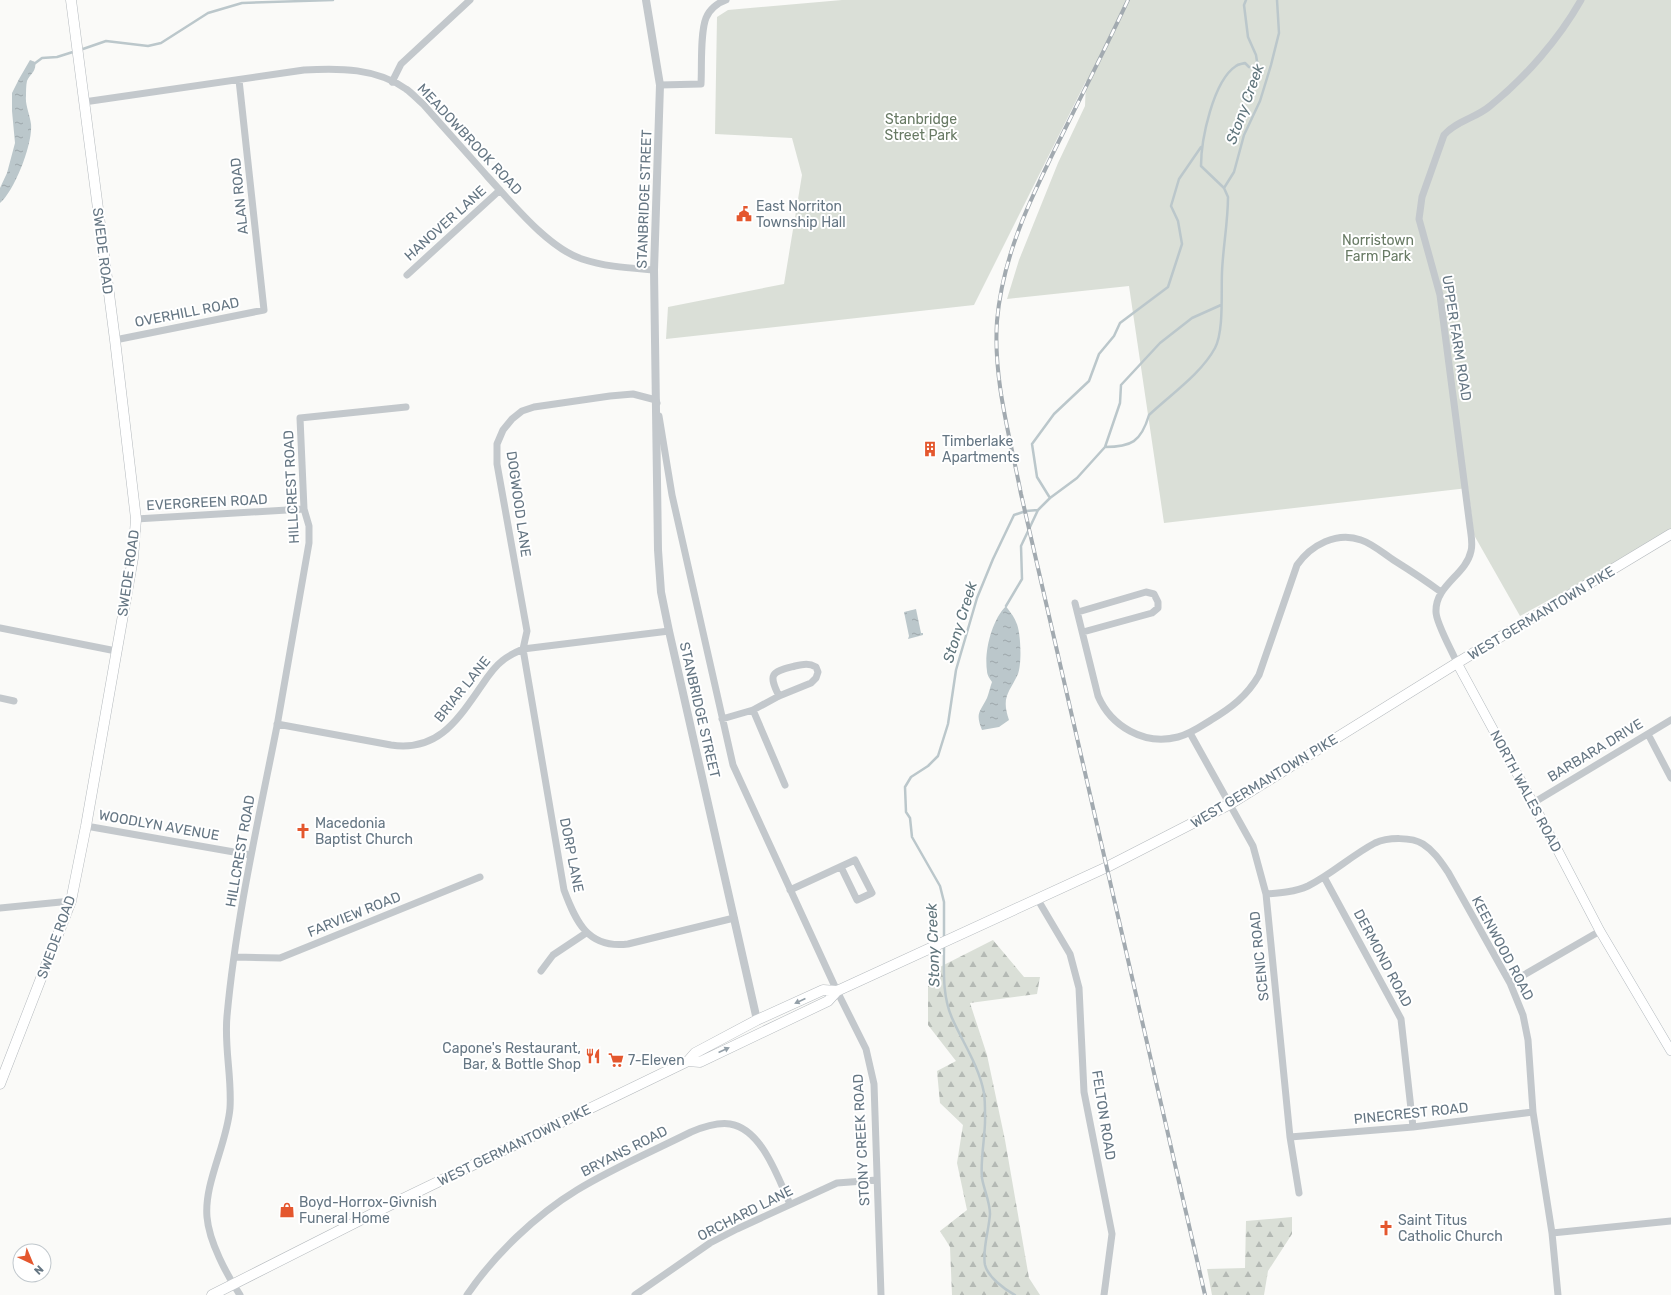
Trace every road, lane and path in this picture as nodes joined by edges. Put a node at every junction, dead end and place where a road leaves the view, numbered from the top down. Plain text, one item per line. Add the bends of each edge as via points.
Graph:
1 (71, 0) edge
2 (470, 0) edge
3 (646, 0) edge
4 (726, 0) edge
5 (1582, 0) edge
6 (239, 80) junction
7 (392, 82) junction
8 (660, 85) junction
9 (84, 102) junction
10 (500, 190) junction
11 (654, 270) junction
12 (407, 274) dead end
13 (264, 310) joint
14 (115, 340) junction
15 (656, 400) junction
16 (406, 406) dead end
17 (304, 509) junction
18 (136, 519) junction
19 (1671, 534) edge
20 (1441, 592) junction
21 (1076, 603) dead end
22 (1078, 612) junction
23 (0, 628) edge
24 (669, 631) junction
25 (1083, 632) junction
26 (523, 649) junction
27 (116, 651) junction
28 (1457, 663) junction
29 (779, 696) junction
30 (0, 698) edge
31 (14, 701) dead end
32 (753, 710) junction
33 (722, 719) junction
34 (1671, 720) edge
35 (277, 724) junction
36 (1190, 733) junction
37 (1648, 734) junction
38 (1671, 778) edge
39 (785, 785) dead end
40 (1533, 803) junction
41 (1230, 804) junction
42 (86, 826) junction
43 (251, 855) junction
44 (841, 867) junction
45 (480, 877) dead end
46 (1324, 877) junction
47 (790, 890) junction
48 (1266, 894) junction
49 (1038, 900) junction
50 (71, 902) junction
51 (0, 908) edge
52 (734, 918) junction
53 (1600, 931) junction
54 (586, 933) junction
55 (234, 957) junction
56 (541, 971) dead end
57 (1510, 983) junction
58 (837, 991) junction
59 (757, 1020) junction
60 (1671, 1051) edge
61 (688, 1061) junction
62 (0, 1084) edge
63 (1533, 1112) junction
64 (1413, 1127) junction
65 (1290, 1137) junction
66 (877, 1180) junction
67 (1299, 1193) dead end
68 (790, 1204) junction
69 (1671, 1221) edge
70 (1552, 1233) junction
71 (233, 1283) junction
72 (212, 1295) edge
73 (240, 1295) edge
74 (467, 1295) edge
75 (635, 1295) edge
76 (881, 1295) edge
77 (1104, 1295) edge
78 (1558, 1295) edge

1 - 9 main road, SWEDE ROAD
2 - 7 street via 401,64
3 - 8 street, STANBRIDGE STREET
4 - 8 street via 709,12 704,24 701,84
5 - 20 street, UPPER FARM ROAD via 1562,31 1516,81 1478,115 1448,130 1422,197 1419,219 1440,294 1471,537 1471,552 1466,563
6 - 7 street, MEADOWBROOK ROAD via 304,70 338,68 371,73
6 - 9 street, MEADOWBROOK ROAD
6 - 13 street, ALAN ROAD
7 - 10 street, MEADOWBROOK ROAD via 423,104
8 - 11 street, STANBRIDGE STREET
9 - 14 main road, SWEDE ROAD
10 - 11 street, MEADOWBROOK ROAD via 530,222 565,251 597,263
10 - 12 street, HANOVER LANE
11 - 15 street, STANBRIDGE STREET
13 - 14 street, OVERHILL ROAD
14 - 18 main road, SWEDE ROAD
15 - 24 street, STANBRIDGE STREET via 658,550
15 - 26 street, DOGWOOD LANE via 633,394 534,407 522,411 503,430 497,444 497,464 527,631
15 - 33 street, STANBRIDGE STREET via 672,495
16 - 17 street, HILLCREST ROAD via 300,418
17 - 18 street, EVERGREEN ROAD
17 - 35 street, HILLCREST ROAD via 309,543
18 - 27 main road, SWEDE ROAD via 133,558
19 - 28 main road, WEST GERMANTOWN PIKE
20 - 28 street, NORTH WALES ROAD via 1437,600 1436,613
20 - 36 street via 1360,539 1325,541 1314,547 1297,565 1255,682 1235,705
21 - 22 street
22 - 25 street
22 - 25 street via 1146,592 1154,594 1158,602 1158,608 1152,613
23 - 27 street
24 - 26 street, BRIAR LANE
24 - 52 street, STANBRIDGE STREET
25 - 36 street via 1098,696 1106,711 1117,722 1145,737 1172,738
26 - 35 street, BRIAR LANE via 502,660 453,724 431,741 418,746 391,745
26 - 54 street, DORP LANE via 564,890 578,923
27 - 42 main road, SWEDE ROAD
28 - 40 main road, NORTH WALES ROAD
28 - 41 main road, WEST GERMANTOWN PIKE
29 - 29 street via 810,683 816,678 816,667 803,664 776,671 773,684
29 - 32 street
30 - 31 street
32 - 33 street
32 - 39 street
33 - 47 street, STANBRIDGE STREET via 733,765
34 - 37 street, BARBARA DRIVE
35 - 43 street, HILLCREST ROAD
36 - 41 street, SCENIC ROAD
37 - 38 street
37 - 40 street, BARBARA DRIVE
40 - 53 main road, NORTH WALES ROAD
41 - 48 street, SCENIC ROAD via 1253,846
41 - 49 main road, WEST GERMANTOWN PIKE
42 - 43 street, WOODLYN AVENUE
42 - 50 main road, SWEDE ROAD
43 - 55 street, HILLCREST ROAD
44 - 44 street via 855,860 872,893 857,900
44 - 47 street
45 - 55 street, FARVIEW ROAD via 280,958
46 - 48 street, KEENWOOD ROAD via 1306,887 1287,893
46 - 57 street, KEENWOOD ROAD via 1376,843 1391,839 1407,839 1422,844 1437,857 1448,872
46 - 64 street, DERMOND ROAD via 1401,1019
47 - 58 street, STANBRIDGE STREET
48 - 65 street, SCENIC ROAD
49 - 58 main road, WEST GERMANTOWN PIKE
49 - 77 street, FELTON ROAD via 1070,954 1079,988 1084,1092 1112,1234
50 - 51 street
50 - 62 main road, SWEDE ROAD
52 - 54 street via 614,946
52 - 59 street, STANBRIDGE STREET
53 - 57 street
53 - 60 main road, NORTH WALES ROAD
54 - 56 street via 553,955
55 - 71 street, HILLCREST ROAD via 227,1016 226,1044 231,1093 228,1123 206,1203 207,1220 213,1242
57 - 63 street, KEENWOOD ROAD via 1523,1014 1528,1040
58 -> 59 main road, WEST GERMANTOWN PIKE via 823,990
61 -> 58 main road, WEST GERMANTOWN PIKE via 700,1062 828,1001
58 - 66 street, STONY CREEK ROAD via 866,1049 874,1084
59 - 61 main road, WEST GERMANTOWN PIKE via 695,1053
61 - 71 main road, WEST GERMANTOWN PIKE
63 - 64 street, PINECREST ROAD
63 - 70 street, KEENWOOD ROAD
64 - 65 street, PINECREST ROAD
65 - 67 street, SCENIC ROAD
66 - 68 street, ORCHARD LANE via 837,1183
66 - 76 street, STONY CREEK ROAD
68 - 74 street, BRYANS ROAD via 770,1159 752,1136 730,1124 705,1126 577,1190 547,1211 490,1266
68 - 75 street, ORCHARD LANE via 710,1243
69 - 70 street
70 - 78 street, KEENWOOD ROAD
71 - 72 main road, WEST GERMANTOWN PIKE
71 - 73 street, HILLCREST ROAD

